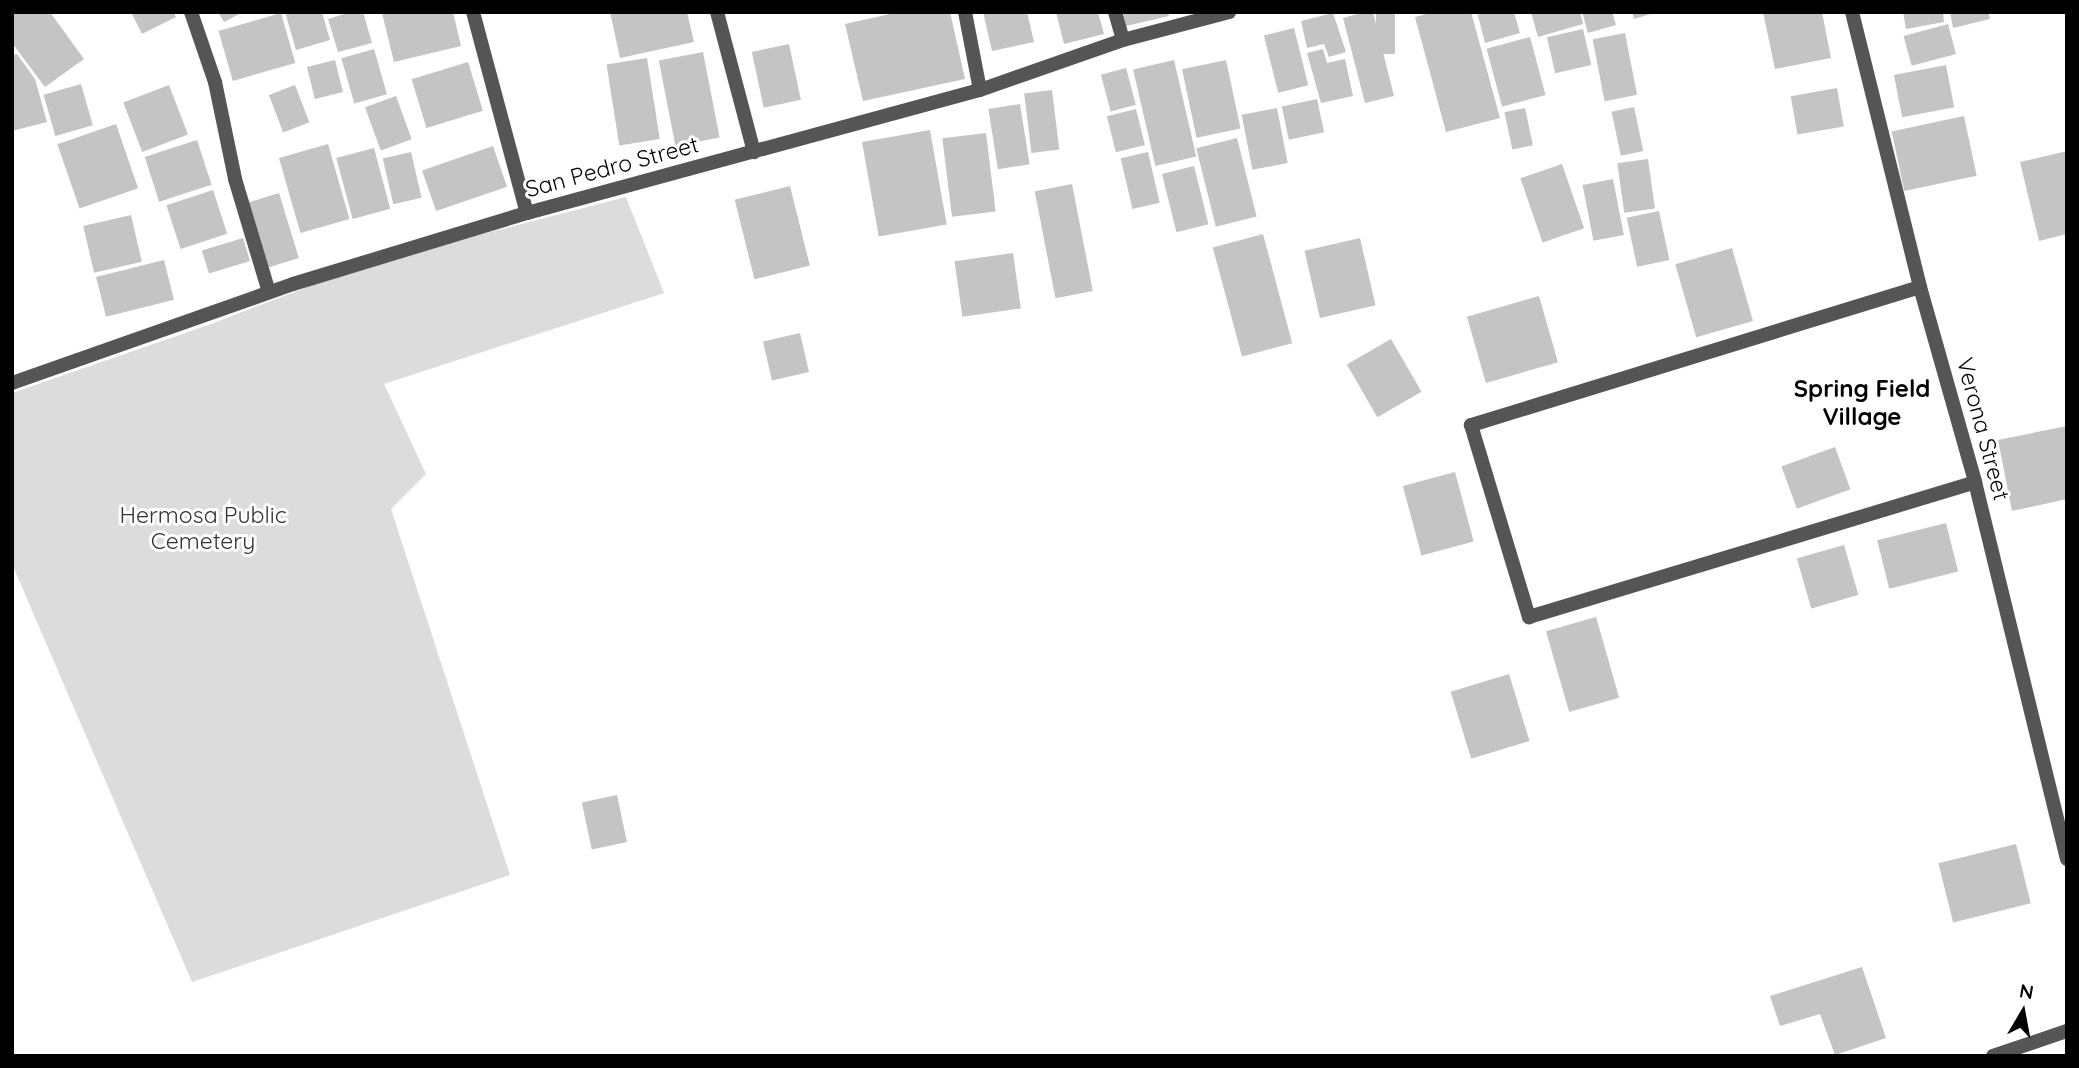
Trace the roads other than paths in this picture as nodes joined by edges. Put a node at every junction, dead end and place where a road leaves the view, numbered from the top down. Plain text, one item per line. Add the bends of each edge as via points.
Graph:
1 (191, 12) edge
2 (473, 12) edge
3 (717, 12) edge
4 (965, 12) edge
5 (1115, 12) edge
6 (1229, 12) edge
7 (1852, 12) edge
8 (1122, 40) junction
9 (980, 90) junction
10 (754, 152) junction
11 (527, 213) junction
12 (1920, 287) junction
13 (269, 292) junction
14 (12, 383) edge
15 (1975, 482) junction
16 (2067, 859) edge
17 (2067, 1031) edge
18 (1993, 1056) edge

1 - 13 street via 215,82 235,179
2 - 11 street
3 - 10 street
4 - 9 street
5 - 8 street
6 - 8 street, San Pedro Street
7 - 12 street, Verona Street
8 - 9 street, San Pedro Street
9 - 10 street, San Pedro Street
10 - 11 street, San Pedro Street
11 - 13 street, San Pedro Street
12 - 15 street, Verona Street
12 - 15 street via 1471,425 1529,617
13 - 14 street, San Pedro Street
15 - 16 street, Verona Street
17 - 18 street

